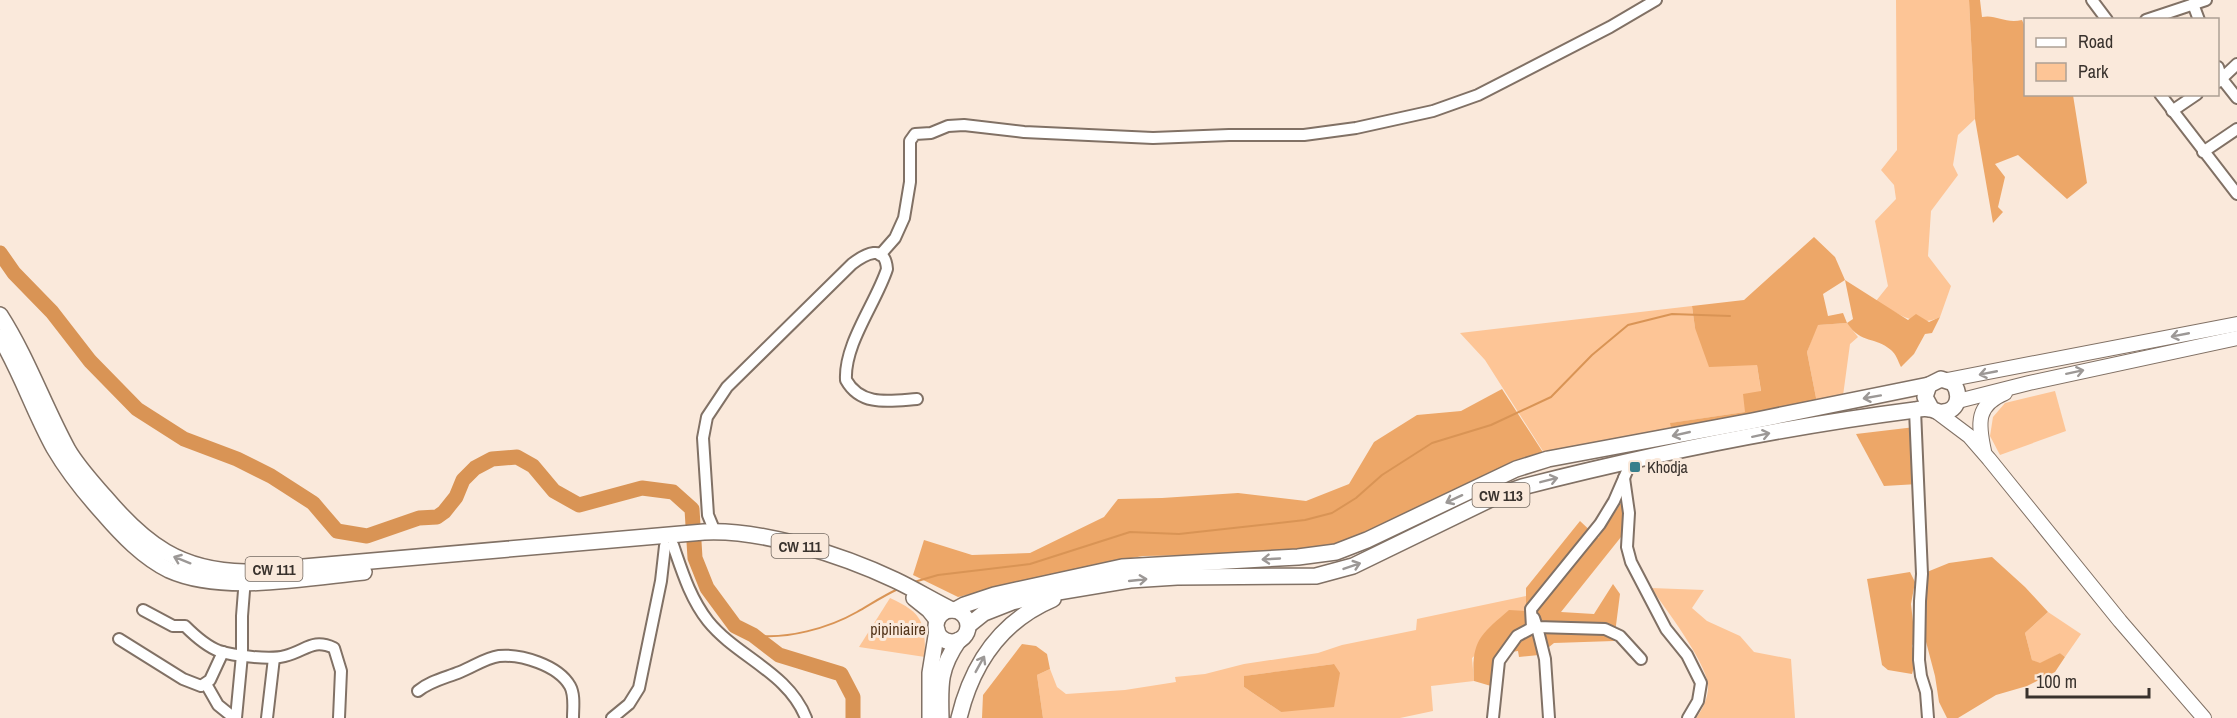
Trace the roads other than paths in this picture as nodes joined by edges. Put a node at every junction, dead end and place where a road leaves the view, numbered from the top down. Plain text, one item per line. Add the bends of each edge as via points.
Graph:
1 (1656, 0) edge
2 (2092, 0) edge
3 (2206, 0) edge
4 (2193, 4) junction
5 (2106, 18) edge
6 (2151, 18) edge
7 (2198, 18) edge
8 (2237, 64) edge
9 (2220, 80) edge
10 (2161, 96) edge
11 (2194, 96) edge
12 (2237, 98) edge
13 (2172, 111) junction
14 (2237, 129) edge
15 (2204, 152) junction
16 (2236, 189) edge
17 (880, 255) junction
18 (0, 315) edge
19 (2237, 324) edge
20 (0, 337) edge
21 (2237, 338) edge
22 (1947, 380) junction
23 (2029, 383) junction
24 (1929, 385) junction
25 (917, 399) dead end
26 (1956, 404) junction
27 (1915, 410) junction
28 (1934, 410) junction
29 (1969, 436) junction
30 (1984, 453) junction
31 (1627, 469) junction
32 (708, 535) junction
33 (674, 542) junction
34 (245, 577) junction
35 (1080, 589) junction
36 (911, 592) junction
37 (1531, 609) junction
38 (143, 610) dead end
39 (953, 610) junction
40 (937, 625) junction
41 (969, 625) junction
42 (1537, 627) junction
43 (118, 639) dead end
44 (959, 640) junction
45 (223, 652) junction
46 (242, 655) junction
47 (274, 658) junction
48 (1641, 659) dead end
49 (206, 684) junction
50 (418, 691) dead end
51 (235, 718) edge
52 (267, 718) edge
53 (339, 718) edge
54 (573, 718) edge
55 (612, 718) edge
56 (806, 718) edge
57 (930, 718) edge
58 (941, 718) edge
59 (959, 718) edge
60 (1493, 718) edge
61 (1549, 718) edge
62 (1688, 718) edge
63 (1928, 718) edge
64 (2204, 718) edge

1 - 17 street via 1470,98 1418,115 1356,128 1304,135 1162,139 964,125 915,134 909,141 904,218
2 - 5 street
3 - 4 street
4 - 6 street
4 - 7 street
8 - 9 street
9 - 12 street
10 - 13 street
11 - 13 street
13 - 15 street
14 - 15 street
15 - 16 street
17 - 25 street via 887,269 847,361 846,380 857,394 869,400
17 - 32 street via 872,253 852,264 727,387 707,417 703,449
34 -> 18 highway, CW 111 via 177,559 153,545 121,516 69,452
19 -> 22 main road
20 - 34 highway, CW 111 via 58,455 115,526 170,570 201,579
23 -> 21 main road
22 - 24 highway
22 - 26 highway via 1957,388
23 - 26 main road
23 - 30 main road via 1993,398 1982,411 1979,429
24 - 28 highway via 1925,397
24 -> 39 highway via 1548,459 1516,469 1336,552 1122,567 994,595
26 - 28 highway via 1949,411
26 - 29 main road
27 - 28 highway, CW 113
31 -> 27 highway, CW 113 via 1714,444
27 - 63 street via 1922,574 1919,660
28 - 29 main road
29 - 30 main road
30 - 64 main road
35 -> 31 highway, CW 113 via 1159,578 1316,576 1353,566 1522,487
31 - 37 street via 1600,524
31 - 62 street via 1627,547 1631,562 1666,629 1687,655 1701,683 1698,700
32 - 33 highway, CW 111
32 - 36 highway, CW 111 via 785,551
33 - 34 highway, CW 111
33 - 55 street via 661,582 639,688
33 - 56 street via 688,588 708,621 777,678 794,696
34 - 46 street
35 - 41 highway via 1012,602 984,613
59 -> 35 highway via 974,673 998,636 1029,610
36 - 39 highway, CW 111
36 - 40 highway
37 - 42 street
37 - 60 street via 1532,628 1517,636 1499,661
38 - 45 street via 173,626 185,626 203,642
39 - 40 highway via 943,613
39 - 41 highway via 964,615
40 - 44 highway via 943,639
40 - 57 highway via 930,673
41 - 44 highway
42 - 48 street via 1605,629 1620,636
42 - 61 street via 1545,659
43 - 49 street via 194,685
44 - 58 highway via 942,673
45 - 46 street
45 - 49 street
46 - 47 street
46 - 51 street
47 - 52 street
47 - 53 street via 317,644 334,648 341,671
49 - 51 street via 218,705
50 - 54 street via 489,658 515,657 535,661 564,678 573,696

